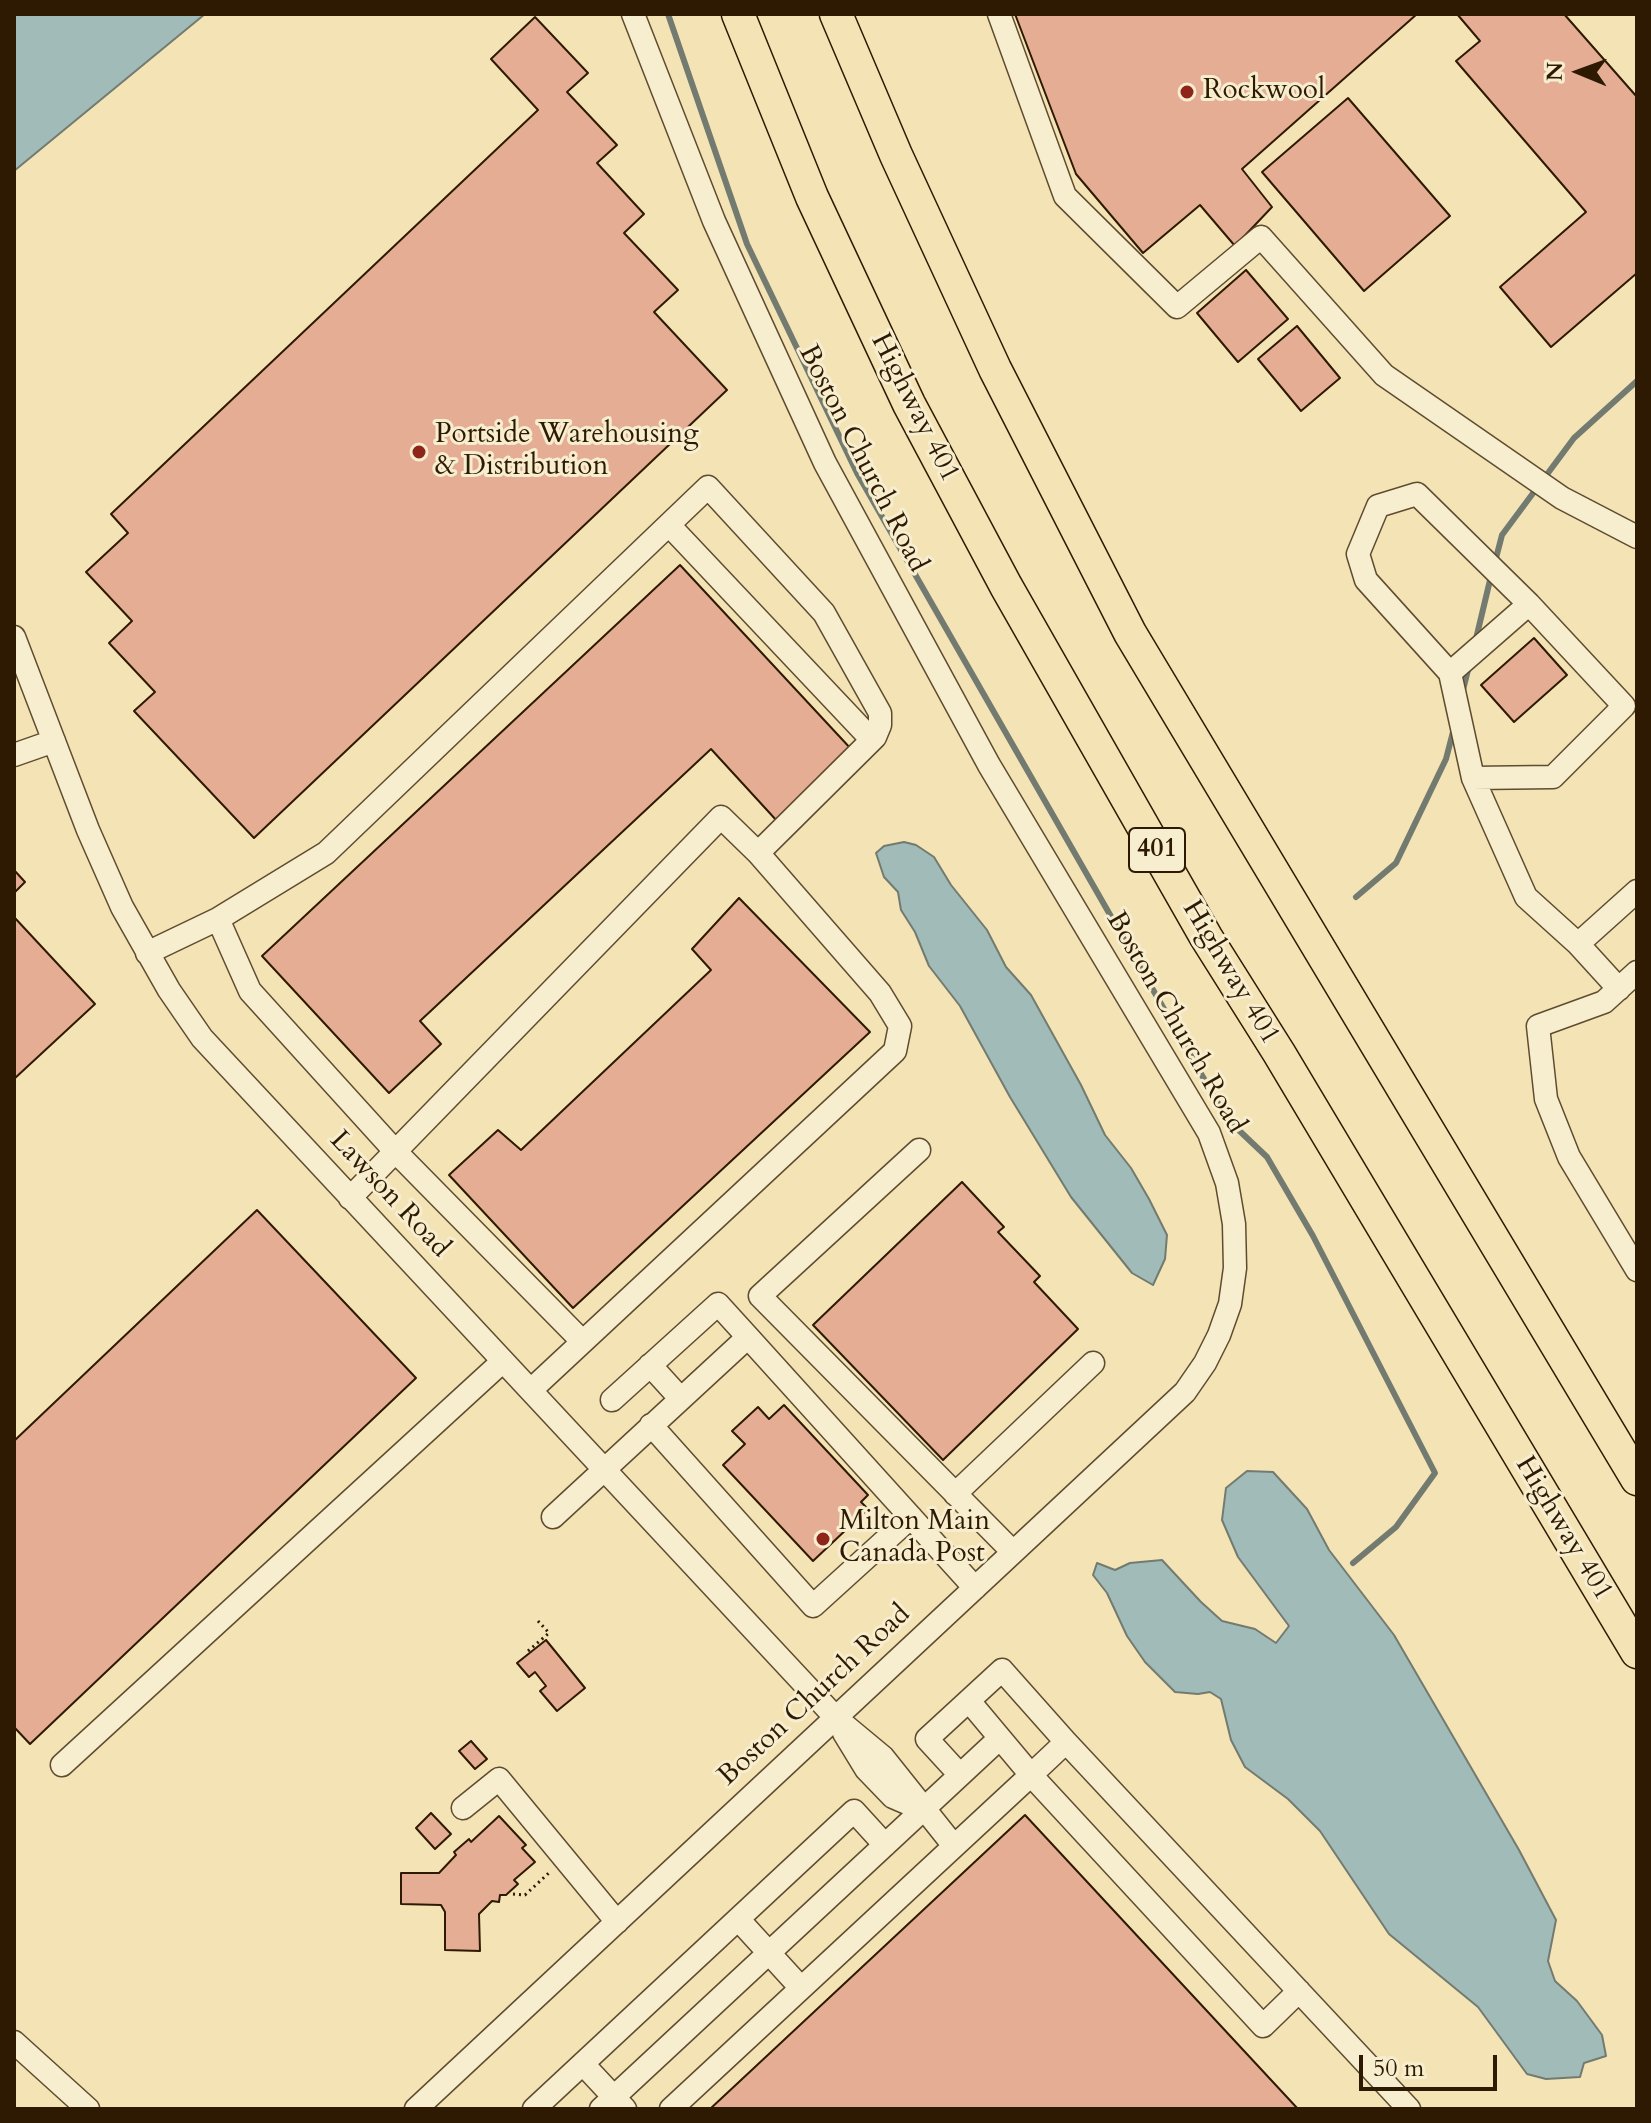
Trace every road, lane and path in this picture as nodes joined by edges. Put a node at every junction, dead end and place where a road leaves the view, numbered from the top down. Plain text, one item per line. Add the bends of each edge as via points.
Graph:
1 (633, 14) edge
2 (738, 14) edge
3 (836, 14) edge
4 (999, 14) edge
5 (669, 525) junction
6 (1637, 537) edge
7 (1529, 604) junction
8 (14, 637) edge
9 (1450, 673) junction
10 (872, 740) junction
11 (54, 741) junction
12 (14, 755) edge
13 (1473, 778) junction
14 (758, 853) junction
15 (1637, 891) edge
16 (218, 919) junction
17 (1578, 944) junction
18 (147, 953) junction
19 (1637, 972) edge
20 (1619, 989) junction
21 (919, 1150) dead end
22 (395, 1151) junction
23 (350, 1198) junction
24 (1637, 1270) edge
25 (748, 1337) junction
26 (582, 1341) junction
27 (503, 1361) junction
28 (1093, 1363) dead end
29 (650, 1365) junction
30 (531, 1390) junction
31 (680, 1398) junction
32 (612, 1400) dead end
33 (651, 1425) junction
34 (603, 1468) junction
35 (1637, 1479) edge
36 (955, 1494) junction
37 (553, 1517) dead end
38 (911, 1517) junction
39 (1013, 1552) junction
40 (975, 1588) junction
41 (538, 1621) dead end
42 (528, 1651) dead end
43 (1637, 1652) edge
44 (969, 1701) junction
45 (836, 1718) junction
46 (1000, 1738) junction
47 (1066, 1742) junction
48 (62, 1765) dead end
49 (960, 1775) junction
50 (1031, 1775) junction
51 (463, 1808) dead end
52 (923, 1810) junction
53 (885, 1845) junction
54 (954, 1846) junction
55 (565, 1859) junction
56 (513, 1894) dead end
57 (738, 1919) junction
58 (617, 1922) junction
59 (769, 1953) junction
60 (801, 1988) junction
61 (1299, 1991) junction
62 (14, 2042) edge
63 (583, 2064) junction
64 (613, 2105) edge
65 (88, 2109) edge
66 (416, 2109) edge
67 (534, 2109) edge
68 (671, 2109) edge
69 (1409, 2109) edge

1 - 39 street, Boston Church Road via 714,221 825,463 989,765 1209,1133 1227,1183 1235,1268 1230,1304 1205,1363 1185,1392
2 - 43 highway, Highway 401 / 401 via 857,294 1006,586 1206,937
3 - 35 highway via 995,369 1130,633
4 - 6 street via 1065,196 1177,307 1261,237 1384,375 1562,498
5 - 10 street
5 - 10 street via 708,487 824,613 880,713
5 - 16 street via 326,853
7 - 9 street
7 - 9 street via 1417,494 1378,506 1358,554 1366,580
7 - 13 street via 1624,706 1553,777
8 - 11 street, Lawson Road
9 - 13 street
10 - 14 street
11 - 12 street
11 - 18 street, Lawson Road via 93,843
13 - 17 street via 1526,897
14 - 22 street via 721,817
14 - 26 street via 880,993 900,1026 895,1051
15 - 17 street
16 - 18 street
16 - 22 street via 250,991
17 - 20 street
18 - 23 street, Lawson Road via 202,1038
19 - 20 street
20 - 24 street via 1604,1002 1538,1026 1546,1099 1569,1157
21 - 36 street via 760,1296
22 - 23 street
22 - 26 street
23 - 27 street, Lawson Road
25 - 29 street via 718,1304
25 - 31 street
25 - 38 street
26 - 30 street
27 - 30 street, Lawson Road
27 - 48 street
28 - 36 street
29 - 31 street
29 - 32 street
30 - 34 street, Lawson Road
31 - 33 street
33 - 34 street
33 - 38 street via 813,1606
34 - 37 street
34 - 45 street, Lawson Road
36 - 39 street
38 - 40 street
39 - 40 street, Boston Church Road
40 - 45 street, Boston Church Road
41 - 42 path via 549,1633
44 - 46 street
44 - 47 street via 1002,1670
44 - 49 street via 927,1739
45 - 52 street, Lawson Road via 866,1769 893,1797
45 - 58 street, Boston Church Road
46 - 49 street
46 - 50 street
47 - 50 street
47 - 61 street
49 - 52 street
50 - 54 street
50 - 61 street via 1263,2026
51 - 55 street via 499,1779
52 - 53 street
52 - 54 street
53 - 57 street via 854,1811
53 - 59 street
54 - 60 street
55 - 56 path via 525,1895
55 - 58 street
57 - 59 street
57 - 63 street
58 - 66 street, Boston Church Road
59 - 60 street
59 - 64 street
60 - 68 street
61 - 69 street
62 - 65 street
63 - 64 street
63 - 67 street

